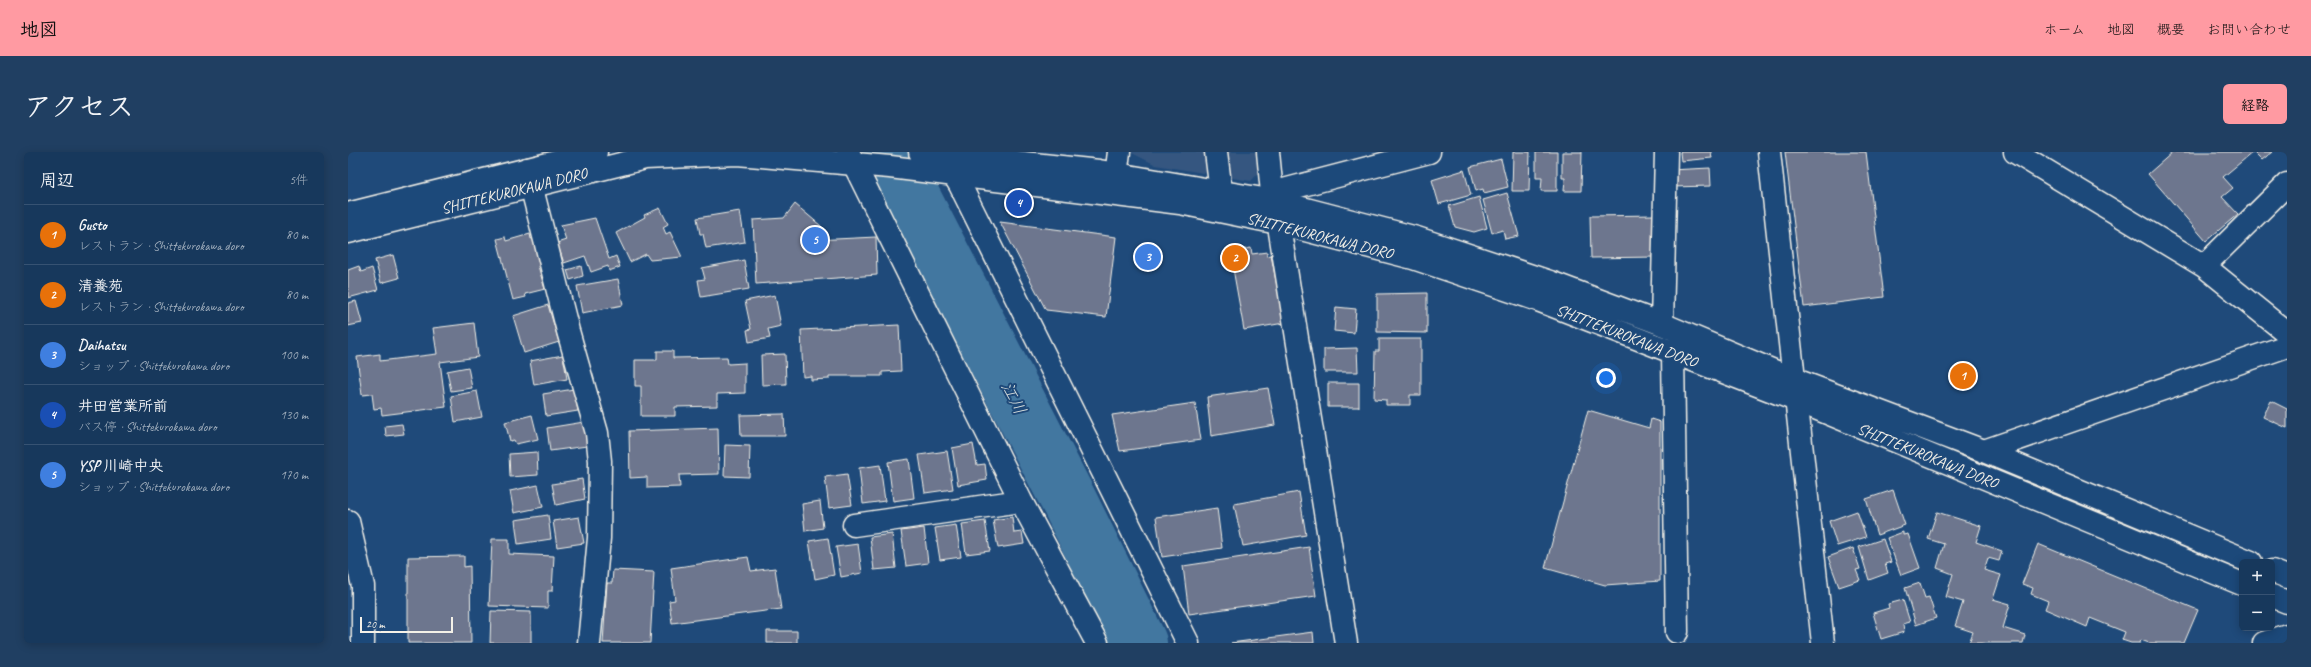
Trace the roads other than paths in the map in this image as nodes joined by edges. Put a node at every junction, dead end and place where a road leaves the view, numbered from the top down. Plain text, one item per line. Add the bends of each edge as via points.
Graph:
1 (596, 152) edge
2 (920, 152) edge
3 (1119, 152) edge
4 (1216, 152) edge
5 (1268, 152) edge
6 (1429, 152) edge
7 (1666, 152) edge
8 (1769, 152) edge
9 (2015, 152) edge
10 (942, 153) edge
11 (850, 157) edge
12 (953, 174) junction
13 (530, 177) junction
14 (1115, 184) junction
15 (2287, 184) edge
16 (1274, 197) junction
17 (1221, 201) junction
18 (348, 214) edge
19 (1278, 223) junction
20 (348, 232) edge
21 (2204, 266) junction
22 (1662, 324) junction
23 (2287, 333) edge
24 (2287, 346) edge
25 (1673, 353) junction
26 (1793, 379) junction
27 (1796, 400) junction
28 (1984, 451) junction
29 (1022, 501) junction
30 (348, 521) edge
31 (854, 525) dead end
32 (2245, 559) edge
33 (2275, 571) edge
34 (2287, 577) edge
35 (2239, 583) edge
36 (2275, 597) edge
37 (2287, 602) edge
38 (1677, 632) dead end
39 (2287, 636) edge
40 (363, 643) edge
41 (589, 643) edge
42 (1098, 643) edge
43 (1188, 643) edge
44 (1346, 643) edge
45 (1823, 643) edge
46 (2264, 643) edge

1 - 13 main road, SHITTEKUROKAWA DORO
2 - 10 main road, SHITTEKUROKAWA DORO
3 - 14 main road
4 - 17 main road
5 - 16 main road
6 - 16 main road
7 - 22 main road
8 - 26 main road
9 - 21 main road
10 - 12 main road
10 - 14 main road, SHITTEKUROKAWA DORO
11 - 12 main road, SHITTEKUROKAWA DORO
11 - 13 main road, SHITTEKUROKAWA DORO via 737,154 645,158
11 - 29 main road
12 - 14 main road, SHITTEKUROKAWA DORO
12 - 43 main road
13 - 18 main road, SHITTEKUROKAWA DORO
13 - 20 main road, SHITTEKUROKAWA DORO
13 - 41 main road via 568,331 597,433 600,461 599,538
14 - 17 main road, SHITTEKUROKAWA DORO
15 - 21 main road
16 - 17 main road, SHITTEKUROKAWA DORO
16 - 19 main road
16 - 22 main road, SHITTEKUROKAWA DORO via 1417,238 1550,282
17 - 19 main road, SHITTEKUROKAWA DORO
19 - 25 main road, SHITTEKUROKAWA DORO via 1413,258 1538,300
19 - 44 main road
21 - 23 main road
22 - 26 main road, SHITTEKUROKAWA DORO
24 - 28 main road
25 - 27 main road, SHITTEKUROKAWA DORO
25 - 38 main road
26 - 27 main road
26 - 28 main road, SHITTEKUROKAWA DORO
27 - 35 main road, SHITTEKUROKAWA DORO
27 - 45 main road
28 - 32 main road, SHITTEKUROKAWA DORO
29 - 31 main road
29 - 42 main road
30 - 40 main road via 363,586
33 - 34 main road
36 - 37 main road
39 - 46 main road

